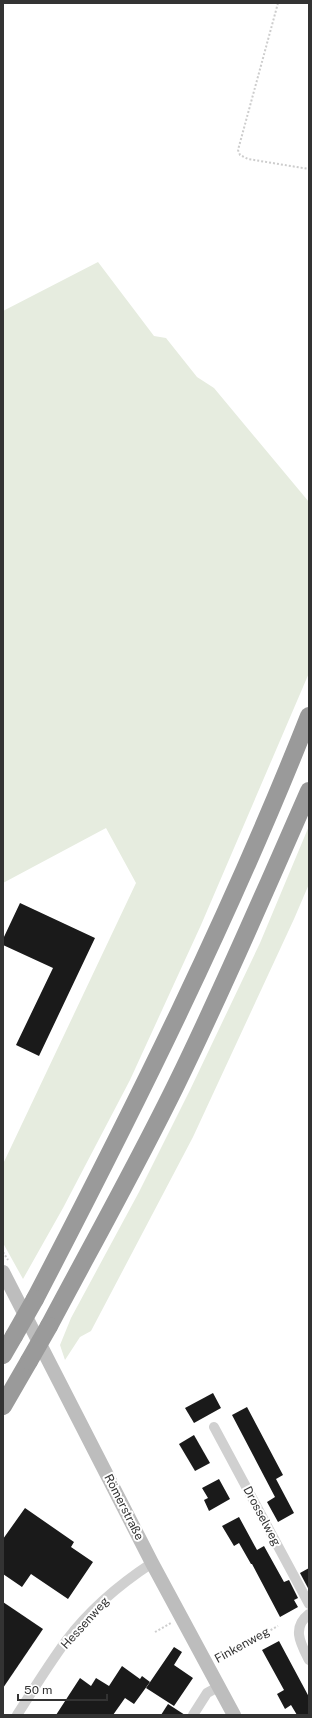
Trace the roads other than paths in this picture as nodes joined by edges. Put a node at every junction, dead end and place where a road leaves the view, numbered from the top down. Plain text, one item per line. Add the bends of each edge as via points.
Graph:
1 (309, 716) edge
2 (309, 792) edge
3 (3, 1272) edge
4 (3, 1355) edge
5 (3, 1406) edge
6 (214, 1427) dead end
7 (152, 1563) junction
8 (309, 1604) edge
9 (309, 1614) edge
10 (309, 1660) edge
11 (218, 1687) junction
12 (17, 1715) edge
13 (192, 1715) edge
14 (234, 1715) edge

1 - 4 highway, bridge via 217,931 151,1072 35,1299
2 - 5 highway, bridge via 246,936 177,1083 49,1326
3 - 7 street, Römerstraße
6 - 8 street, Drosselweg
7 - 11 street, Römerstraße
7 - 12 street, Hessenweg via 116,1589 86,1618 66,1641
9 - 10 street via 298,1631 299,1641
11 - 13 street via 206,1694
11 - 14 street, Römerstraße

